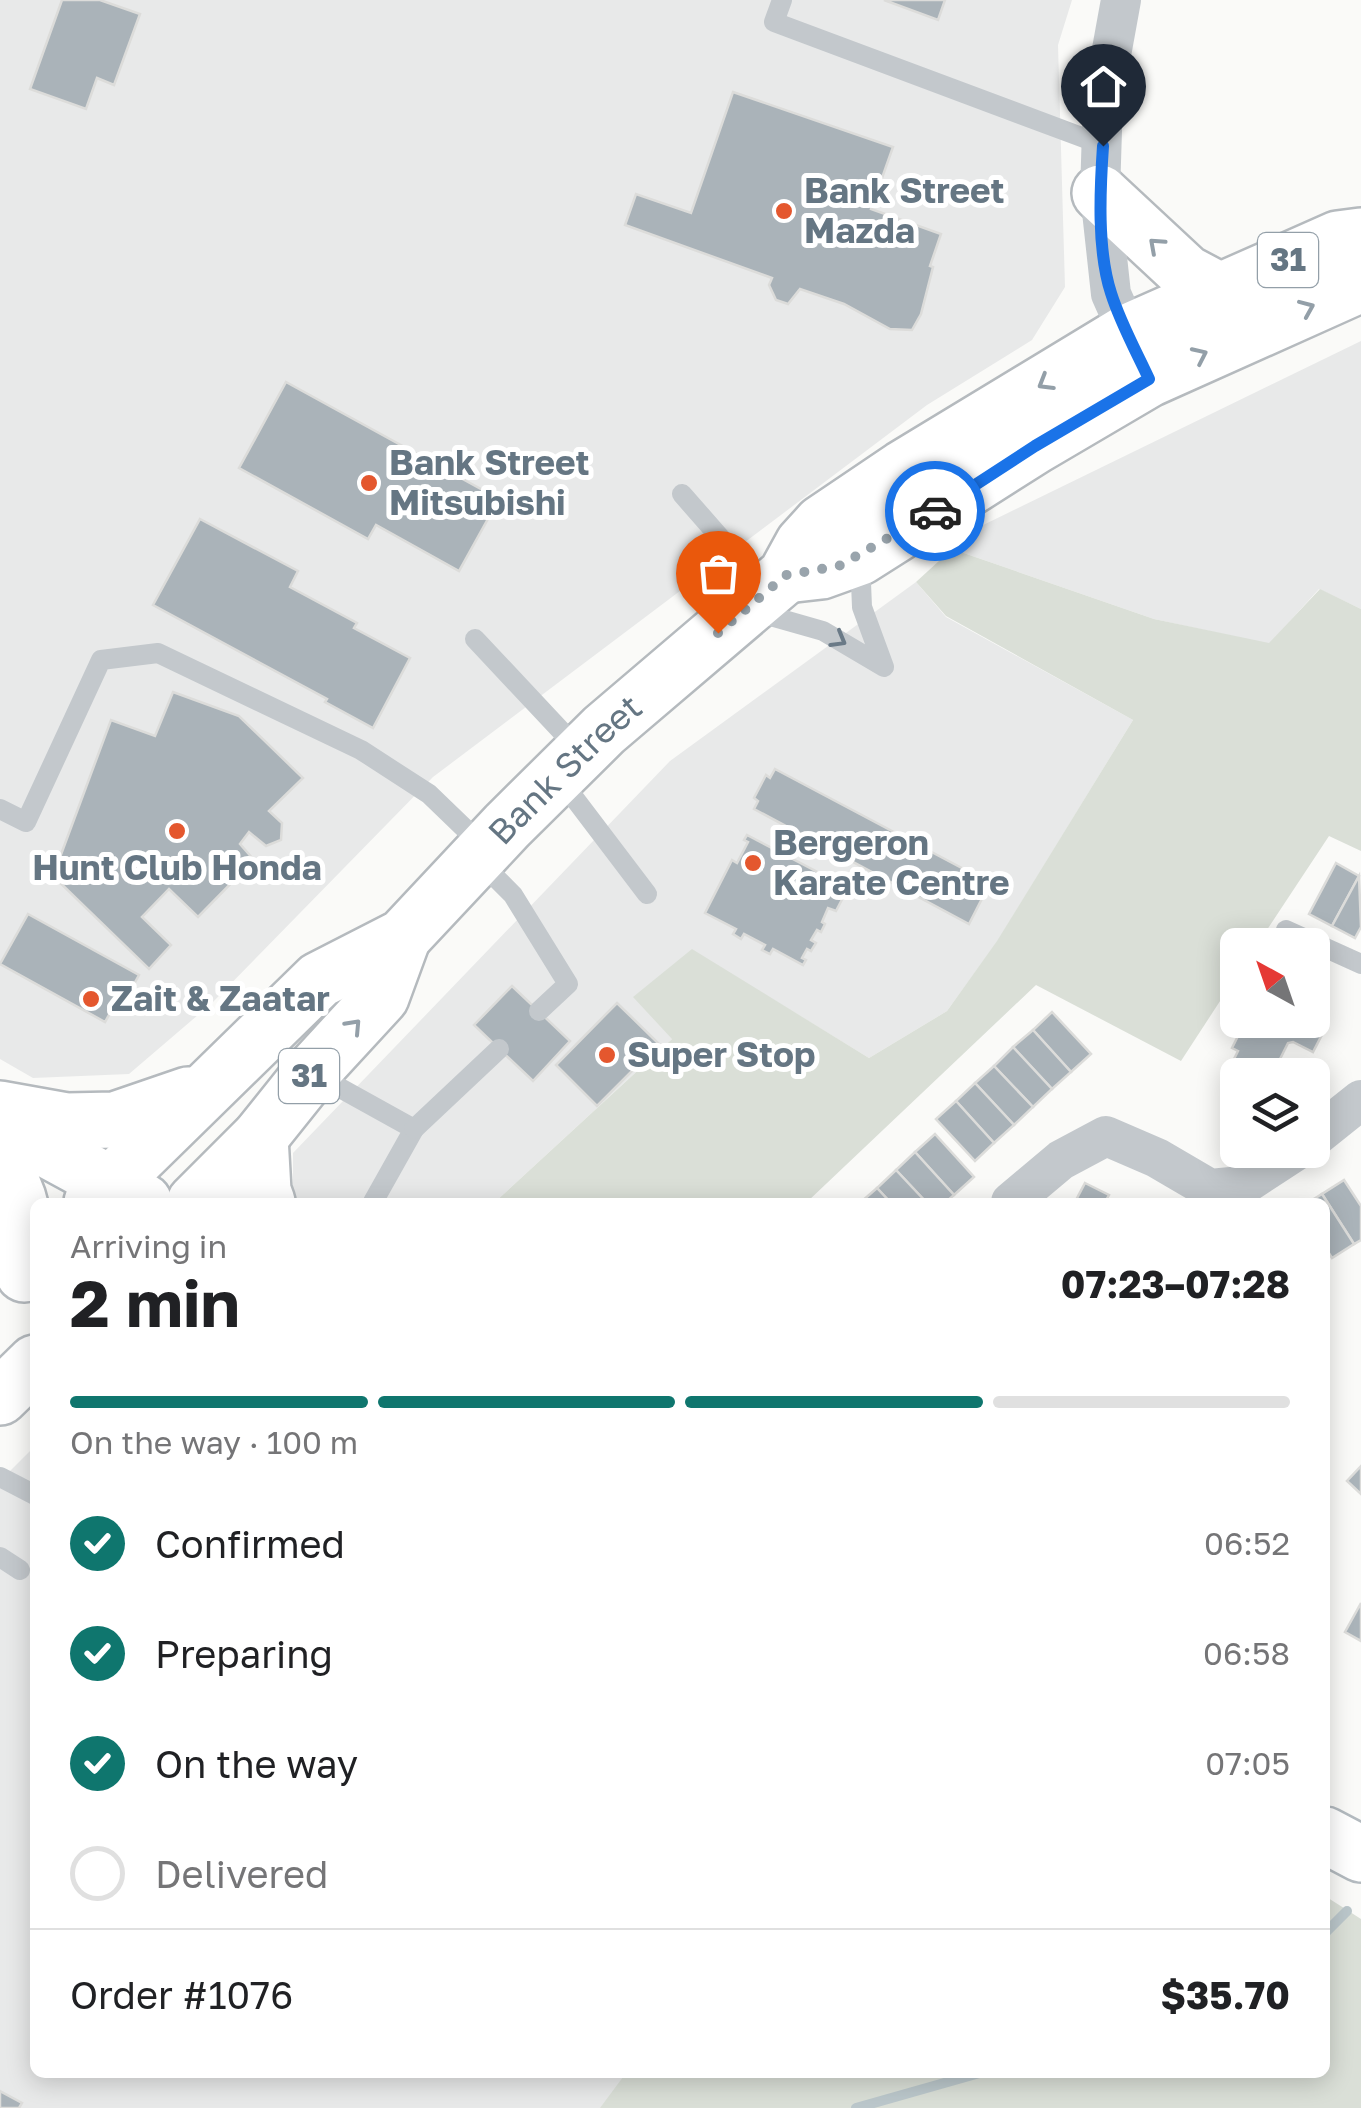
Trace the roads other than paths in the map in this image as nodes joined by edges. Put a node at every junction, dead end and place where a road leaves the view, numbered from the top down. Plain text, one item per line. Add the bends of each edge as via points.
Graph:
1 (782, 0) edge
2 (1120, 0) edge
3 (1101, 170) junction
4 (1361, 236) edge
5 (1361, 284) edge
6 (1218, 290) junction
7 (1139, 356) junction
8 (682, 494) dead end
9 (860, 557) junction
10 (767, 592) junction
11 (474, 639) dead end
12 (569, 764) junction
13 (0, 810) edge
14 (482, 855) junction
15 (647, 894) dead end
16 (403, 938) junction
17 (1330, 950) edge
18 (1361, 964) edge
19 (539, 1011) dead end
20 (499, 1049) dead end
21 (312, 1072) junction
22 (205, 1089) junction
23 (1361, 1100) edge
24 (0, 1110) edge
25 (0, 1124) edge
26 (1330, 1125) edge
27 (414, 1129) junction
28 (260, 1137) junction
29 (0, 1163) edge
30 (1269, 1168) edge
31 (115, 1197) edge
32 (199, 1198) edge
33 (265, 1198) edge
34 (375, 1198) edge
35 (1016, 1198) edge
36 (20, 1278) edge
37 (30, 1368) edge
38 (0, 1398) edge
39 (0, 1477) edge
40 (30, 1492) edge
41 (0, 1557) edge
42 (20, 1570) dead end
43 (1330, 1838) edge
44 (1361, 1854) edge

1 - 3 lane via 774,22
2 - 3 street via 1103,99
6 -> 3 main road via 1186,273
3 - 7 street via 1107,276
4 - 6 main road, Bank Street / 31 via 1338,238
7 -> 5 main road, Bank Street / 31
6 - 7 main road, Bank Street / 31
7 - 9 main road, Bank Street / 31 via 1035,446
7 -> 10 main road, Bank Street / 31 via 902,469 822,523
8 - 10 lane
9 - 10 main road, Bank Street / 31
10 -> 9 lane via 884,667 862,607
10 - 12 main road, Bank Street / 31
11 - 12 lane
12 - 14 main road, Bank Street / 31
12 - 15 lane
13 - 14 lane via 26,822 101,660 158,653 362,750 429,794
14 - 16 main road, Bank Street / 31
14 - 19 lane via 568,984
21 -> 16 main road, Bank Street / 31 via 381,997
16 - 22 main road, Bank Street / 31 via 319,980
17 - 18 lane
20 - 27 lane
21 - 27 lane
21 - 28 main road, Bank Street / 31
22 - 24 main road via 115,1120 67,1121
22 - 31 main road, Bank Street / 31
23 - 26 street
25 - 31 main road
27 - 34 lane
28 - 32 main road, Bank Street / 31
28 - 33 main road
29 - 36 main road via 23,1206
30 - 35 street via 1242,1186 1210,1190 1106,1136 1061,1160
37 - 38 main road
39 - 40 lane
41 - 42 lane
43 - 44 main road

